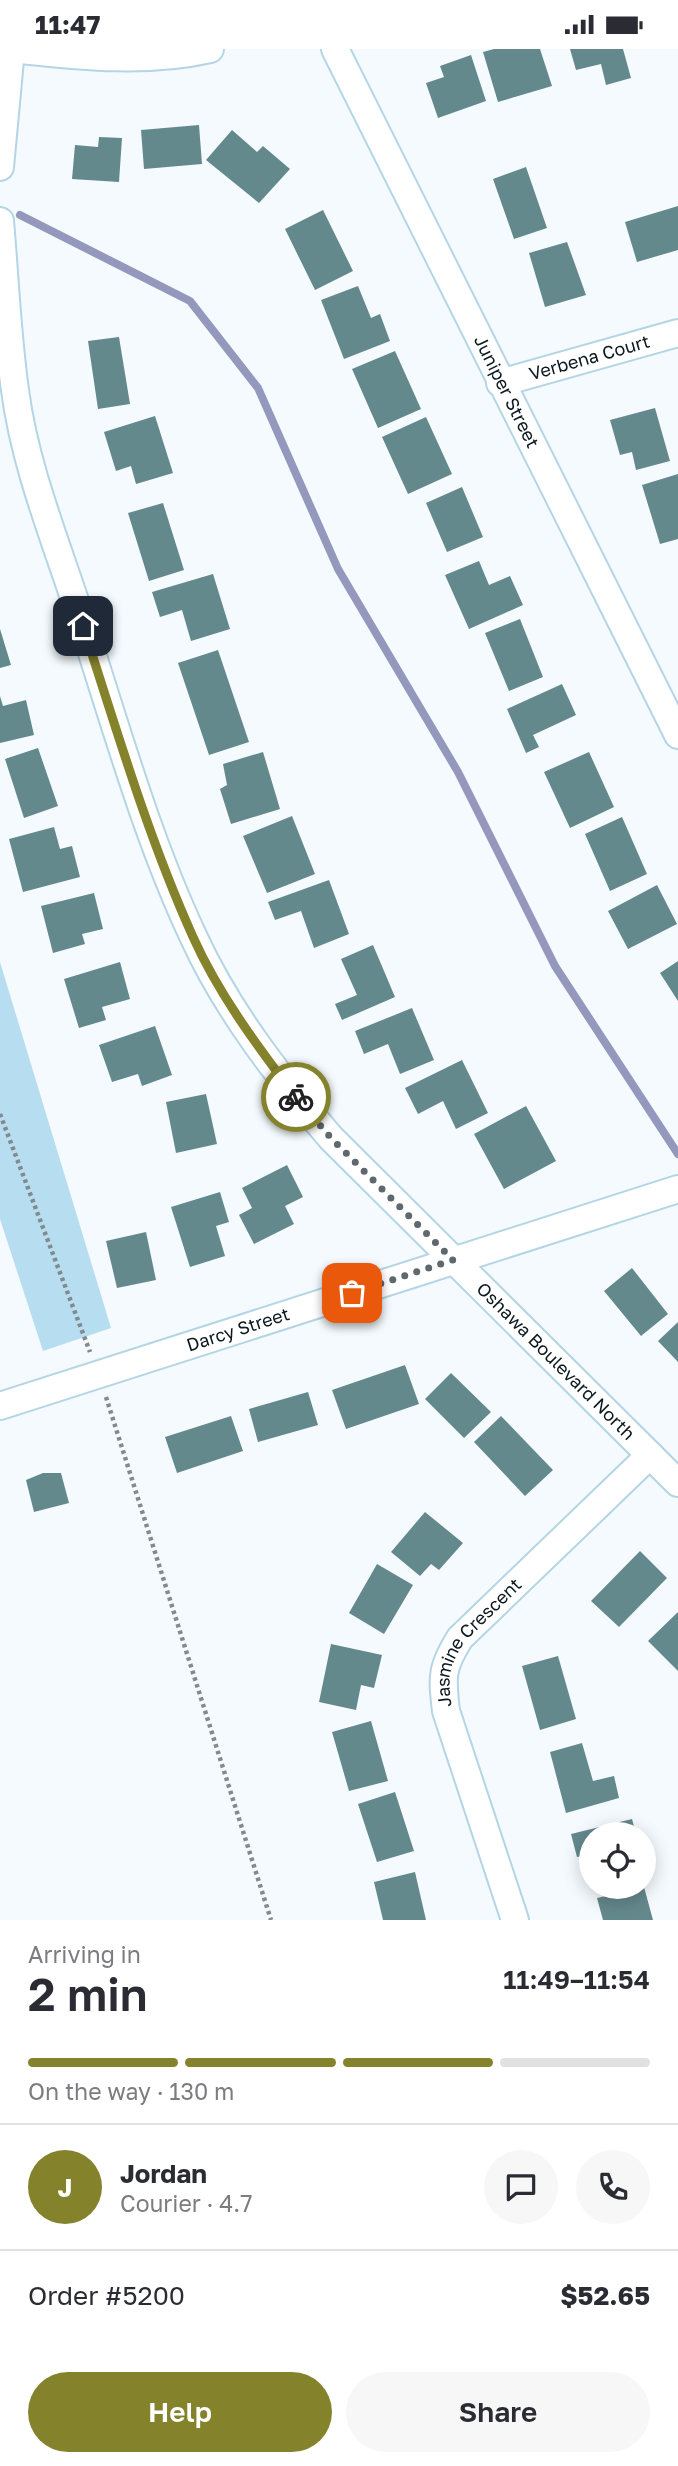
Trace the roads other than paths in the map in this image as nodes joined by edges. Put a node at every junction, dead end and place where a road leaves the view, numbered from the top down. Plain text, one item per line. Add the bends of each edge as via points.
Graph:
1 (11, 49) edge
2 (210, 49) edge
3 (335, 49) edge
4 (0, 167) edge
5 (0, 221) edge
6 (678, 333) edge
7 (500, 383) junction
8 (678, 735) edge
9 (678, 1189) edge
10 (453, 1260) junction
11 (0, 1406) edge
12 (650, 1455) junction
13 (678, 1483) edge
14 (515, 1920) edge

1 - 2 street via 148,59
1 - 4 street
3 - 7 street, Juniper Street
5 - 10 street, Oshawa Boulevard North via 15,391 28,455 141,804 193,938 218,985 296,1097
6 - 7 street, Verbena Court
7 - 8 street, Juniper Street
9 - 10 street, Darcy Street
10 - 11 street, Darcy Street
10 - 12 street, Oshawa Boulevard North
12 - 13 street, Oshawa Boulevard North
12 - 14 street, Jasmine Crescent via 460,1638 445,1661 446,1711

